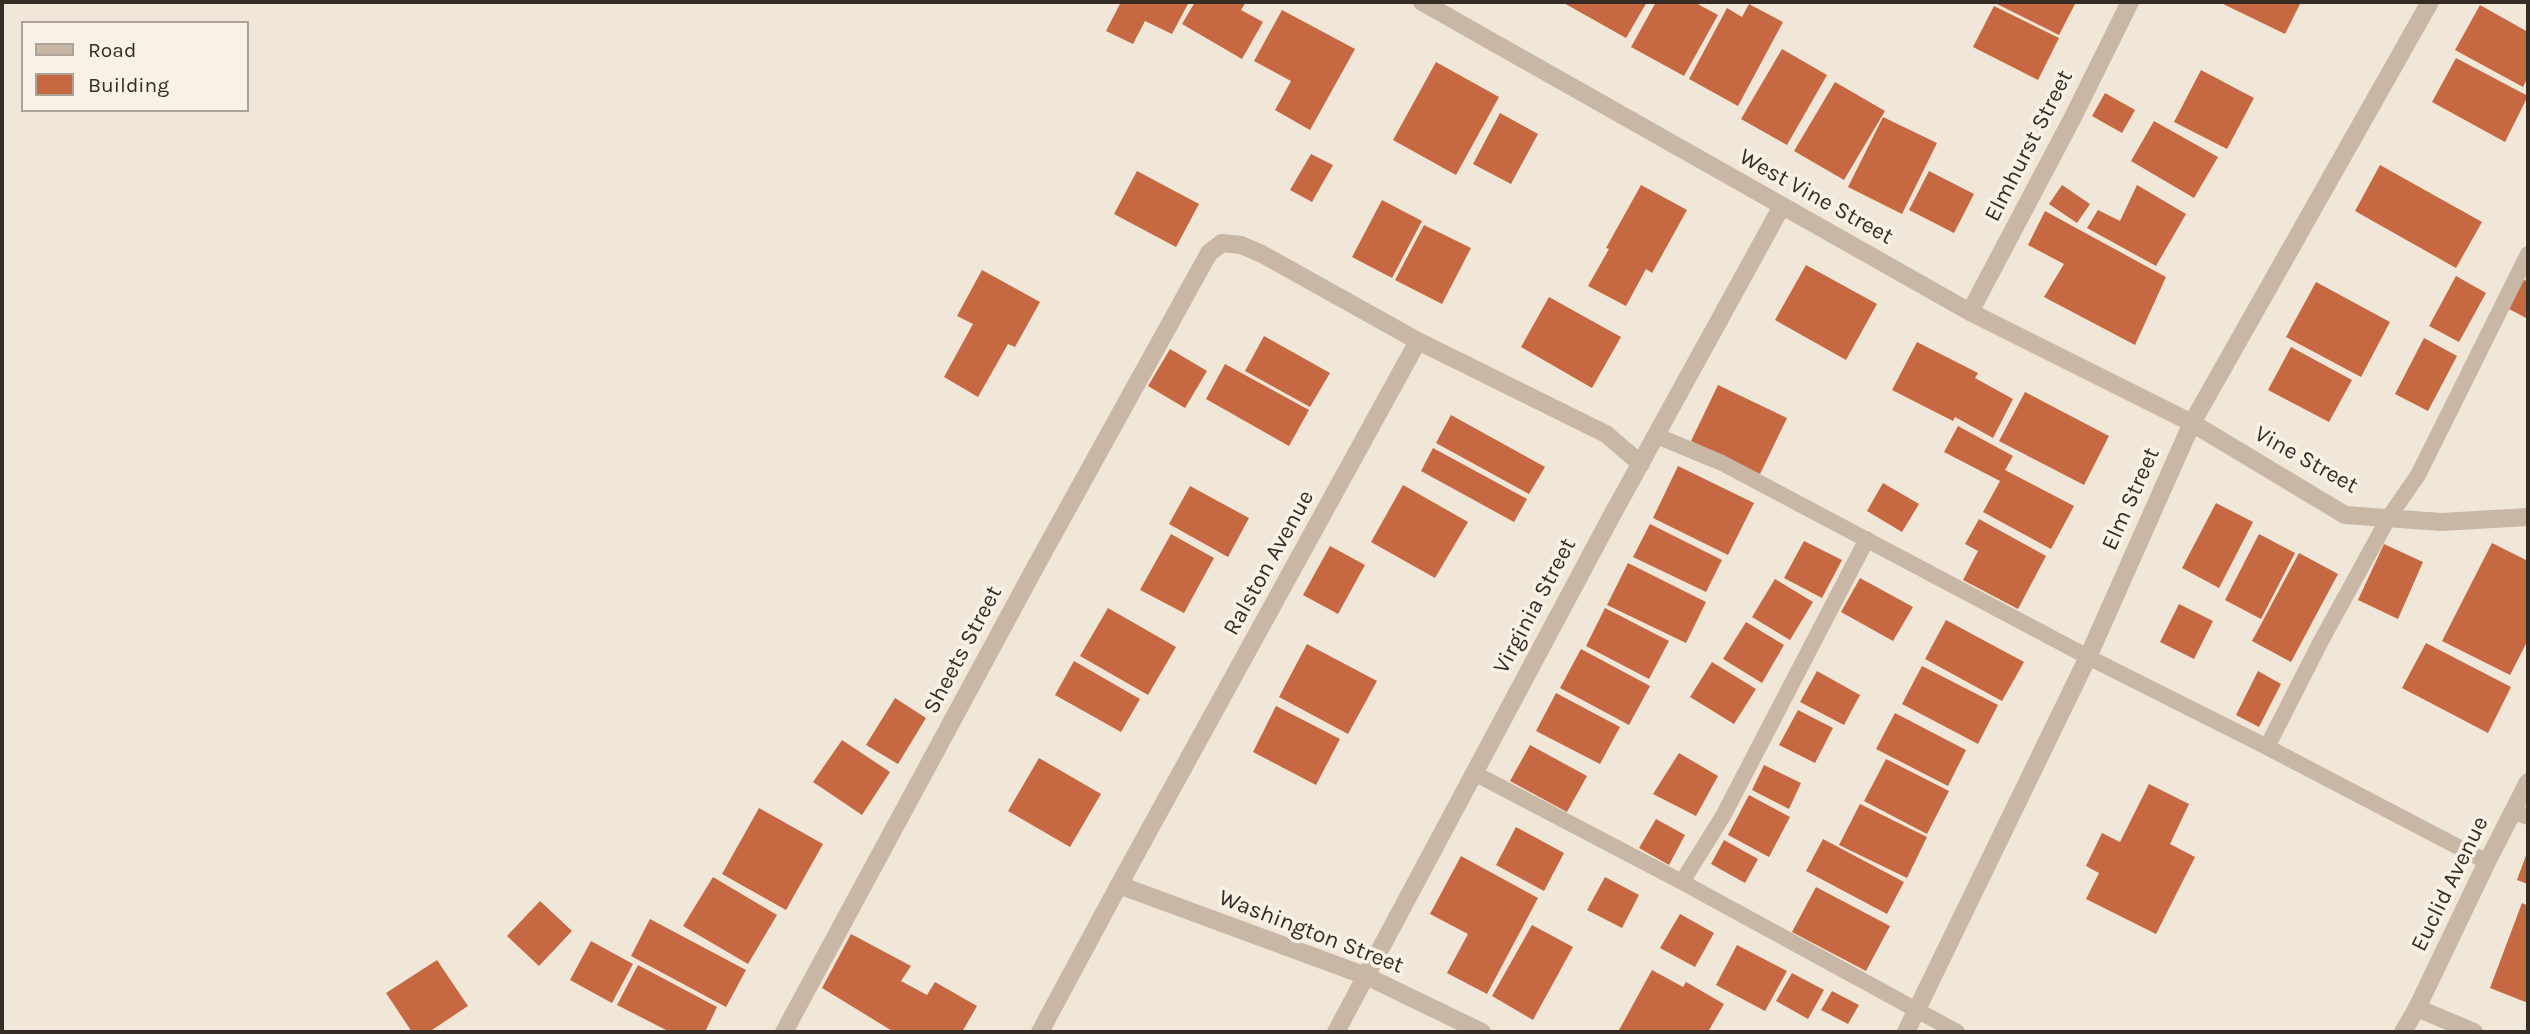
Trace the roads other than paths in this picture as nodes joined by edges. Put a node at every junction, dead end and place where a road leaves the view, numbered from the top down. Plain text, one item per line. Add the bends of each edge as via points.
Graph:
1 (1422, 2) edge
2 (2130, 2) edge
3 (2430, 2) edge
4 (1782, 206) junction
5 (2528, 254) edge
6 (1970, 312) junction
7 (1418, 341) junction
8 (2192, 423) junction
9 (1657, 436) junction
10 (1641, 464) junction
11 (2389, 517) junction
12 (2528, 517) edge
13 (1867, 539) junction
14 (2088, 657) junction
15 (2267, 747) junction
16 (1474, 773) junction
17 (2528, 782) edge
18 (2521, 815) edge
19 (2487, 862) junction
20 (1682, 882) junction
21 (1119, 885) junction
22 (1366, 976) junction
23 (2417, 1008) junction
24 (1918, 1011) junction
25 (784, 1032) edge
26 (1040, 1032) edge
27 (1336, 1032) edge
28 (1482, 1032) edge
29 (1906, 1032) edge
30 (1957, 1032) edge
31 (2403, 1032) edge
32 (2474, 1032) edge

1 - 4 street, West Vine Street
2 - 6 street, Elmhurst Street
3 - 8 street, Elm Street
4 - 6 street, West Vine Street
4 - 9 street, Virginia Street
5 - 11 lane via 2418,475
6 - 8 street, West Vine Street
7 - 10 street via 1606,434
7 - 21 street, Ralston Avenue
7 - 25 street, Sheets Street via 1241,245 1223,243 1209,253
8 - 11 street, Vine Street via 2345,515
8 - 14 street, Elm Street
9 - 10 street, Virginia Street
9 - 13 lane via 1722,463
10 - 16 street, Virginia Street
11 - 12 street, Vine Street via 2441,522
11 - 15 lane
13 - 14 lane
13 - 20 lane via 1723,816
14 - 15 lane
14 - 24 street, Elm Street
15 - 19 lane
16 - 20 lane
16 - 22 street, Virginia Street
17 - 18 street, Euclid Avenue
18 - 19 street, Euclid Avenue
19 - 23 street, Euclid Avenue
20 - 24 lane
21 - 22 street, Washington Street
21 - 26 street, Ralston Avenue
22 - 27 street, Virginia Street
22 - 28 street, Washington Street
23 - 31 street, Euclid Avenue
23 - 32 street
24 - 29 street, Elm Street
24 - 30 lane

